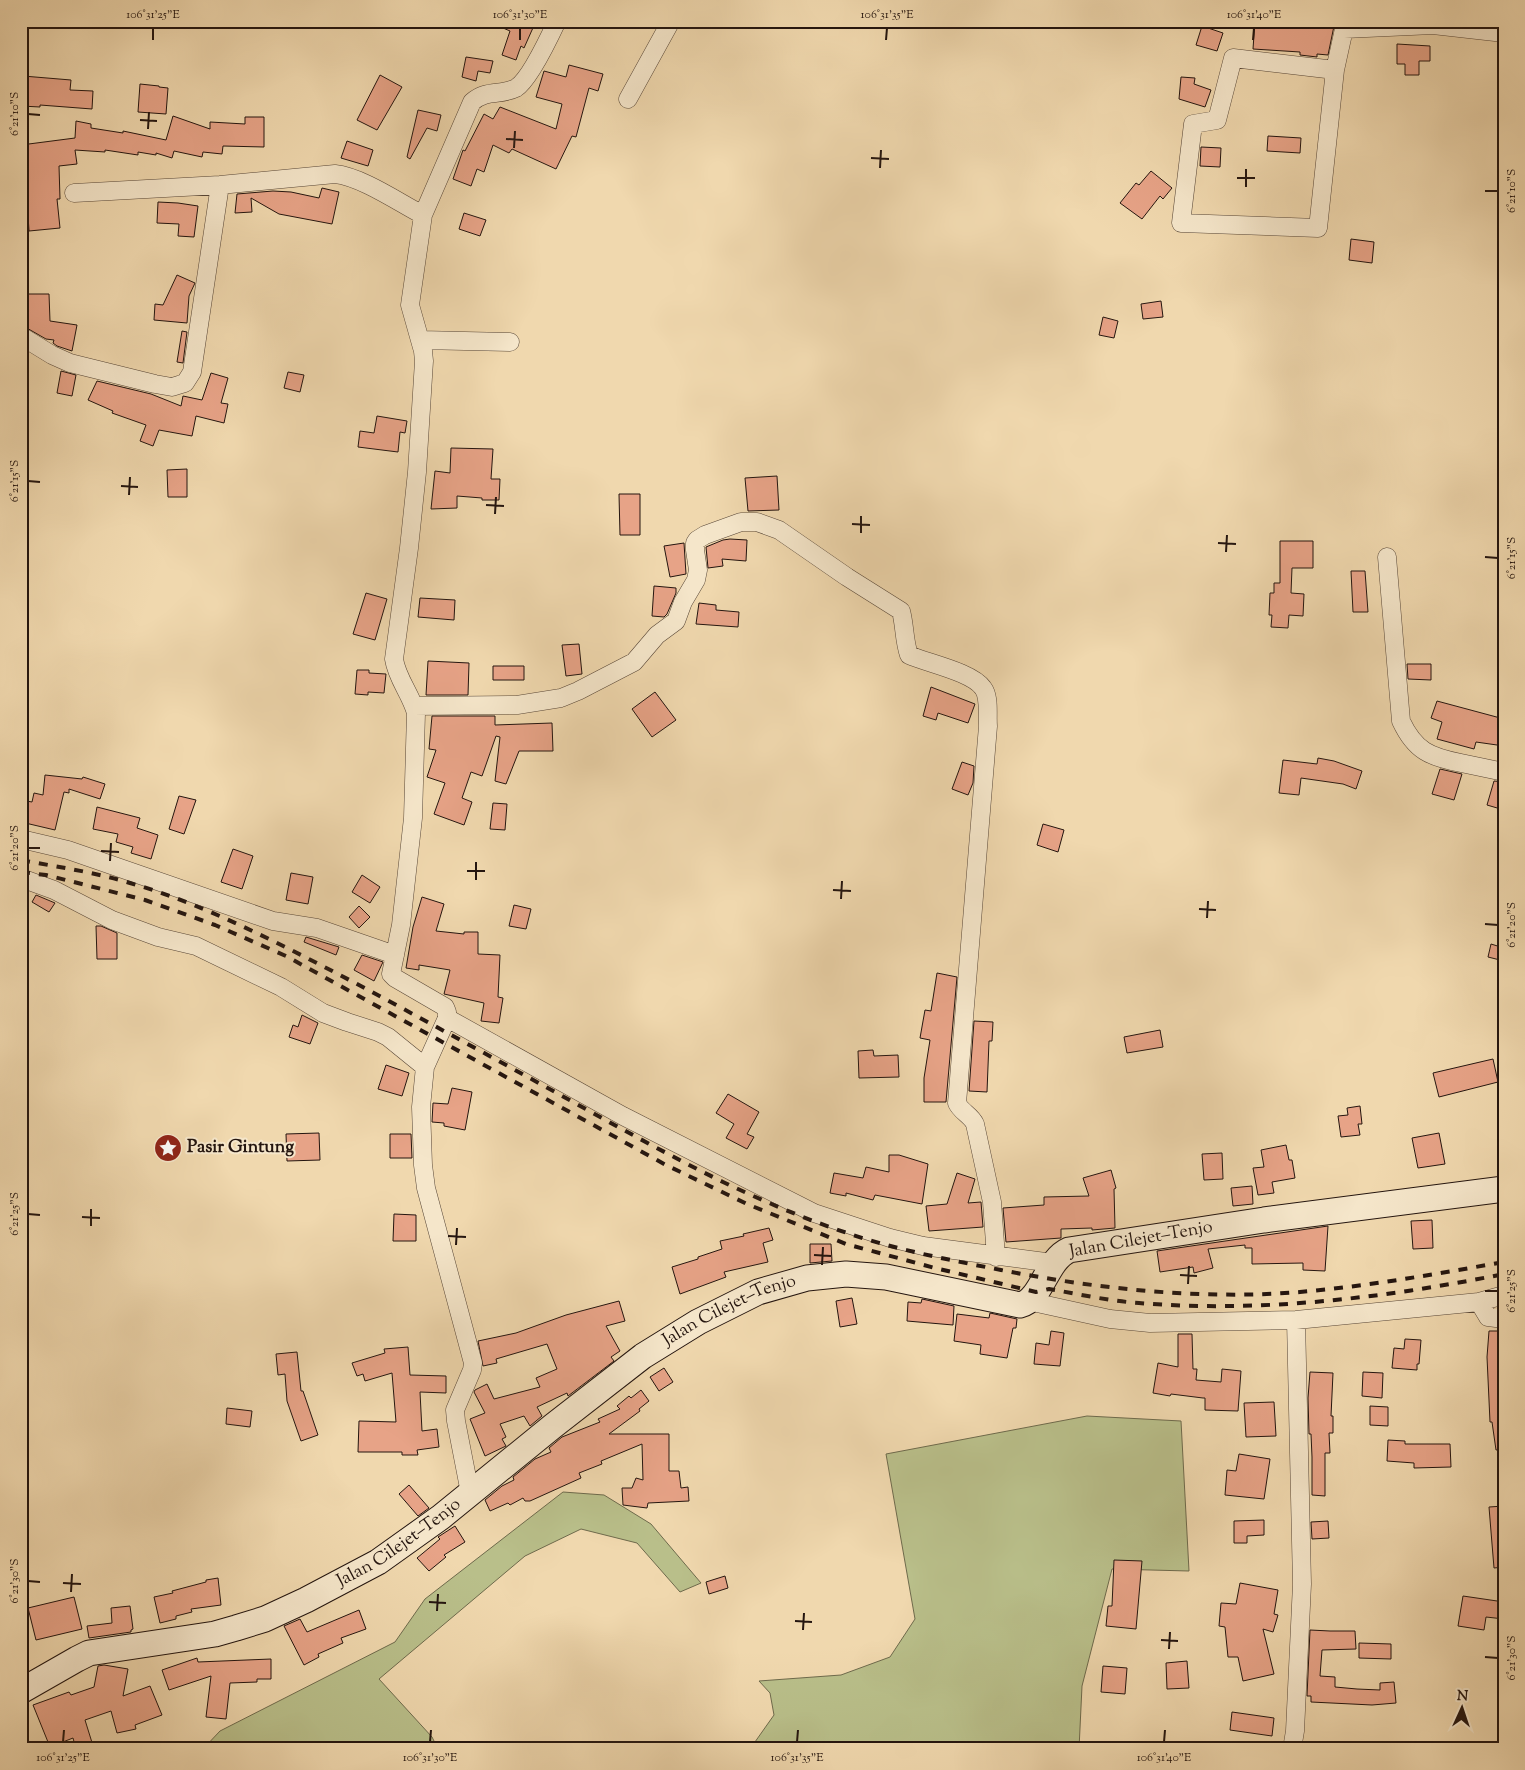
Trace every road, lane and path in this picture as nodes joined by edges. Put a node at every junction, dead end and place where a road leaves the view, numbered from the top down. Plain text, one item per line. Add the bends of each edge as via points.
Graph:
1 (558, 21) edge
2 (671, 21) edge
3 (1504, 33) edge
4 (1336, 70) junction
5 (628, 100) dead end
6 (220, 185) junction
7 (74, 193) dead end
8 (423, 216) junction
9 (21, 336) edge
10 (420, 340) junction
11 (510, 342) dead end
12 (1386, 557) dead end
13 (414, 706) junction
14 (1504, 772) edge
15 (21, 839) edge
16 (21, 878) edge
17 (395, 955) junction
18 (447, 1018) junction
19 (424, 1067) junction
20 (1504, 1189) edge
21 (996, 1257) junction
22 (1053, 1263) junction
23 (1504, 1295) edge
24 (1028, 1301) junction
25 (1479, 1302) junction
26 (1504, 1319) edge
27 (1296, 1320) junction
28 (470, 1493) junction
29 (21, 1691) edge
30 (1292, 1749) edge

1 - 8 street via 523,81 506,91 478,96 472,102
2 - 5 street
3 - 4 street via 1433,25 1344,28
4 - 4 street via 1233,58 1217,120 1193,124 1181,223 1318,228
6 - 7 street
6 - 8 street via 345,175
6 - 9 street via 192,372 185,383 172,387 155,384 70,362
8 - 10 street via 410,305
10 - 11 street
10 - 13 street via 424,361 417,472 394,659
12 - 14 street via 1401,721 1407,733 1416,746 1428,754
13 - 17 street via 413,818
13 - 21 street via 517,705 561,698 634,662 657,635 676,621 696,580 697,540 741,522 757,522 779,530 901,612 909,655 942,665 984,688 988,726 958,1103 975,1124 992,1202
15 - 17 street via 68,850 273,921 317,928
16 - 19 street via 54,890 112,920 158,937 196,946 281,987 323,1013 388,1037
17 - 18 street via 391,974 444,1007
18 - 19 street
18 - 21 street via 623,1116 814,1213 922,1246
19 - 28 street via 421,1115 426,1188 473,1363 455,1410
20 - 22 main road, Jalan Cilejet–Tenjo via 1264,1220 1075,1249 1064,1252
21 - 22 street
22 - 24 main road, Jalan Cilejet–Tenjo
23 - 25 street
24 - 27 street via 1092,1316 1150,1323
24 - 28 main road, Jalan Cilejet–Tenjo via 1016,1304 886,1277 846,1274 807,1278 758,1292 698,1322 643,1356
25 - 26 street via 1488,1317
25 - 27 street
27 - 30 street via 1302,1584
28 - 29 main road, Jalan Cilejet–Tenjo via 378,1562 265,1619 215,1634 90,1654

